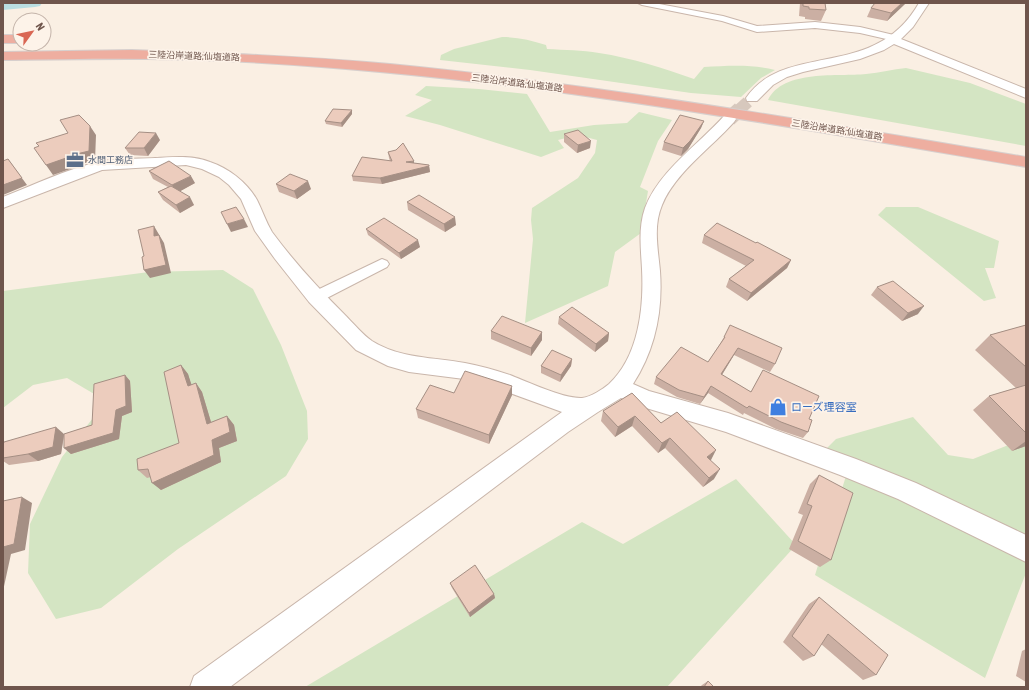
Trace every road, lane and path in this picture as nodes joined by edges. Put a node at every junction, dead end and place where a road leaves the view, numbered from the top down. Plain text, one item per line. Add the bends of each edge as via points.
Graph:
1 (642, 3) edge
2 (924, 3) edge
3 (895, 39) junction
4 (114, 42) dead end
5 (156, 45) junction
6 (3, 46) edge
7 (3, 56) edge
8 (363, 66) junction
9 (28, 68) dead end
10 (1026, 94) edge
11 (752, 98) tunnel mouth
12 (729, 119) tunnel mouth
13 (1026, 152) edge
14 (1026, 162) edge
15 (3, 203) edge
16 (382, 264) dead end
17 (316, 297) junction
18 (618, 388) junction
19 (587, 407) junction
20 (1026, 548) edge
21 (205, 687) edge

1 - 3 street via 723,19 757,29 814,25 860,30
2 - 3 street via 918,17
3 - 10 street
3 - 11 street via 862,55 798,69 783,75 769,82
4 - 5 highway
5 - 6 highway, 三陸沿岸道路;仙塩道路
5 - 13 highway, 三陸沿岸道路;仙塩道路 via 312,53 533,75 765,109
7 - 8 highway, 三陸沿岸道路;仙塩道路 via 186,55
8 - 9 highway via 179,62
8 - 14 highway, 三陸沿岸道路;仙塩道路 via 597,93
12 - 18 street via 662,189 654,204 650,220 651,304 646,339
15 - 17 street via 100,166 186,161 206,165 224,174 248,198 263,231
16 - 17 street
17 - 19 street via 363,345 388,358 409,364 488,376 570,406
18 - 19 street
18 - 20 street via 728,423 848,466
19 - 21 street

